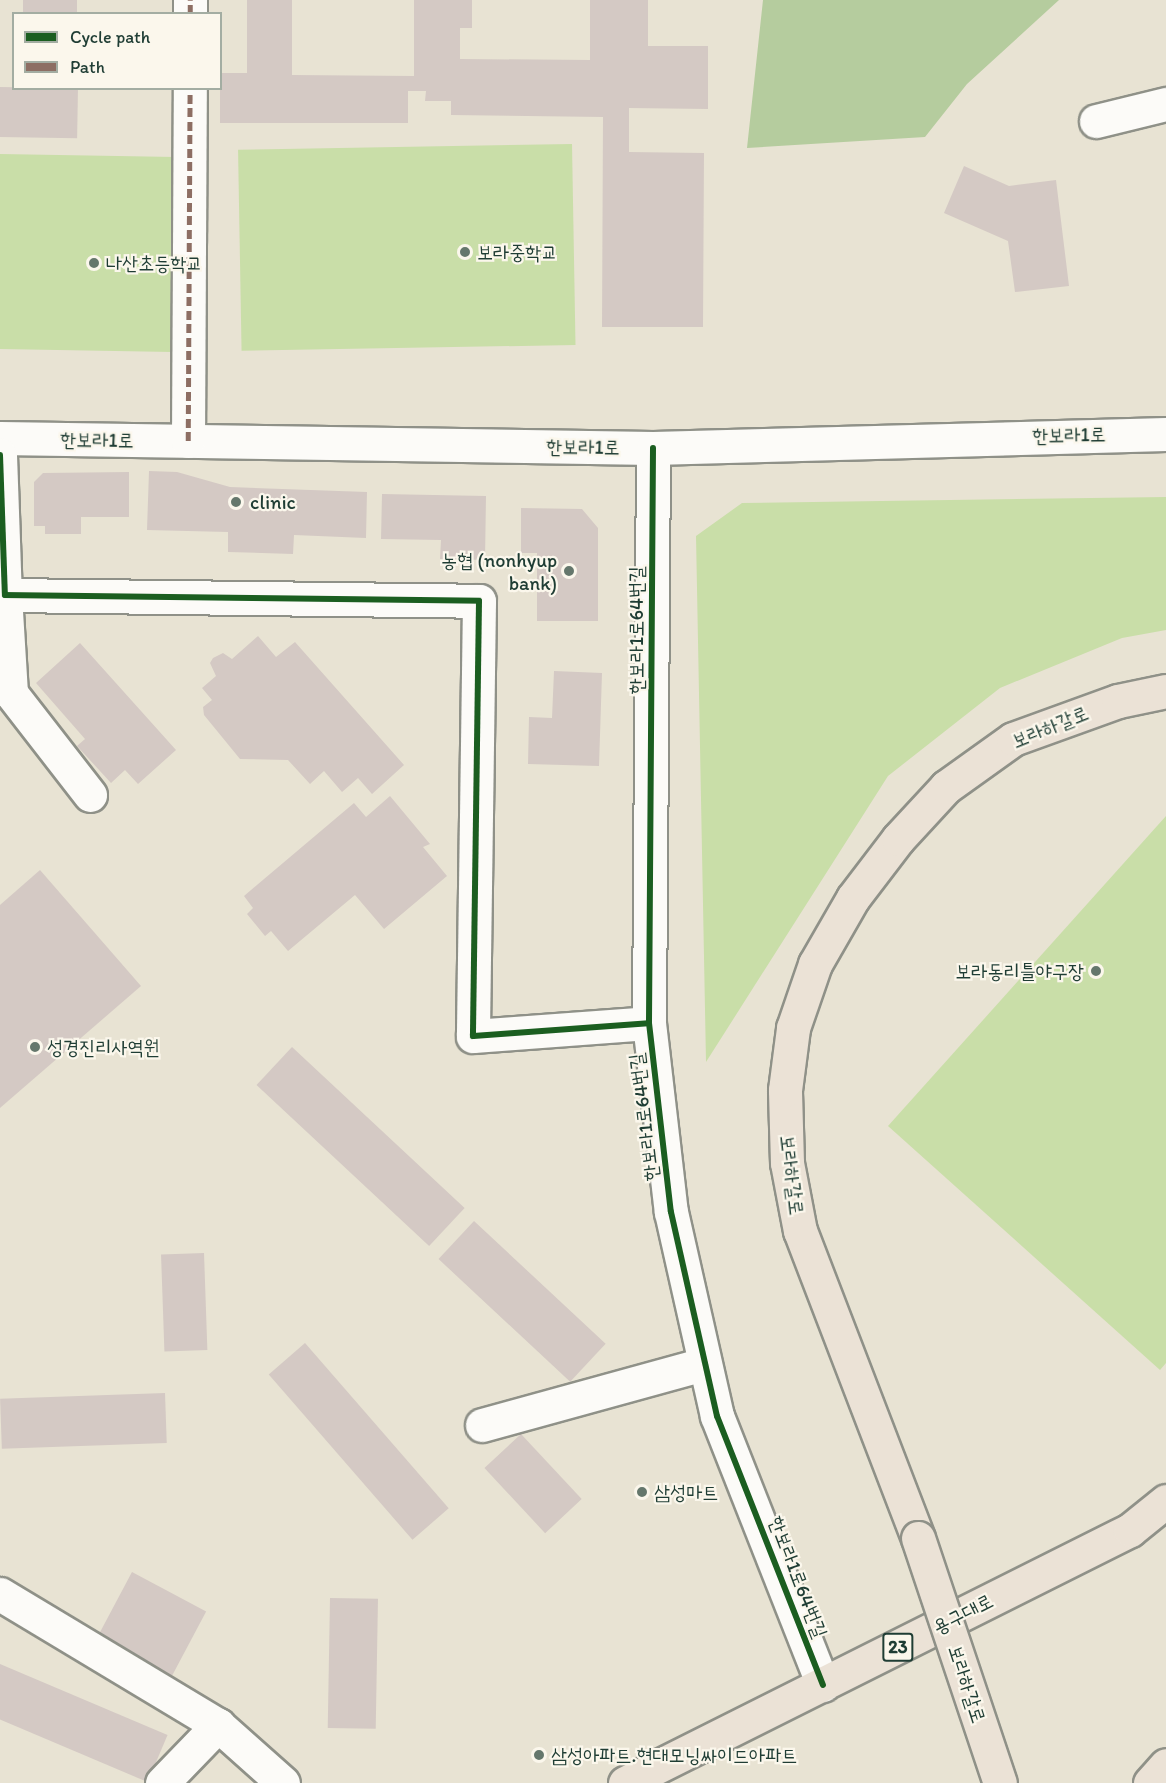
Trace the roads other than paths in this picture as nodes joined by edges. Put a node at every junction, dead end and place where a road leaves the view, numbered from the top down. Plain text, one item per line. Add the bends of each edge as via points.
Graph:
1 (190, 90) edge
2 (1166, 104) edge
3 (1096, 121) dead end
4 (1166, 434) edge
5 (0, 438) edge
6 (188, 441) junction
7 (653, 448) junction
8 (0, 455) edge
9 (5, 595) junction
10 (1166, 691) edge
11 (6, 695) edge
12 (90, 795) dead end
13 (649, 1023) junction
14 (703, 1364) junction
15 (482, 1425) dead end
16 (1166, 1501) edge
17 (0, 1594) edge
18 (823, 1685) junction
19 (218, 1725) junction
20 (1166, 1765) edge
21 (162, 1783) edge
22 (283, 1783) edge
23 (625, 1783) edge
24 (1000, 1783) edge
25 (1150, 1783) edge

1 - 6 street
2 - 3 street
4 - 7 street, 한보라1로
5 - 6 street, 한보라1로
6 - 7 street, 한보라1로
7 - 13 street, 한보라1로64번길
8 - 9 street
9 - 11 street
9 - 13 street via 479,601 473,1036
10 - 24 main road, 보라하갈로, bridge via 1118,701 1013,739 946,787 898,839 853,898 815,964 793,1028 785,1090 787,1163 800,1231 918,1538
11 - 12 street
13 - 14 street, 한보라1로64번길 via 671,1212
14 - 15 street
14 - 18 street, 한보라1로64번길 via 717,1416
16 - 18 main road, 용구대로 / 23 via 1130,1530
17 - 19 street
18 - 23 main road, 용구대로 / 23
19 - 21 street
19 - 22 street
20 - 25 main road

